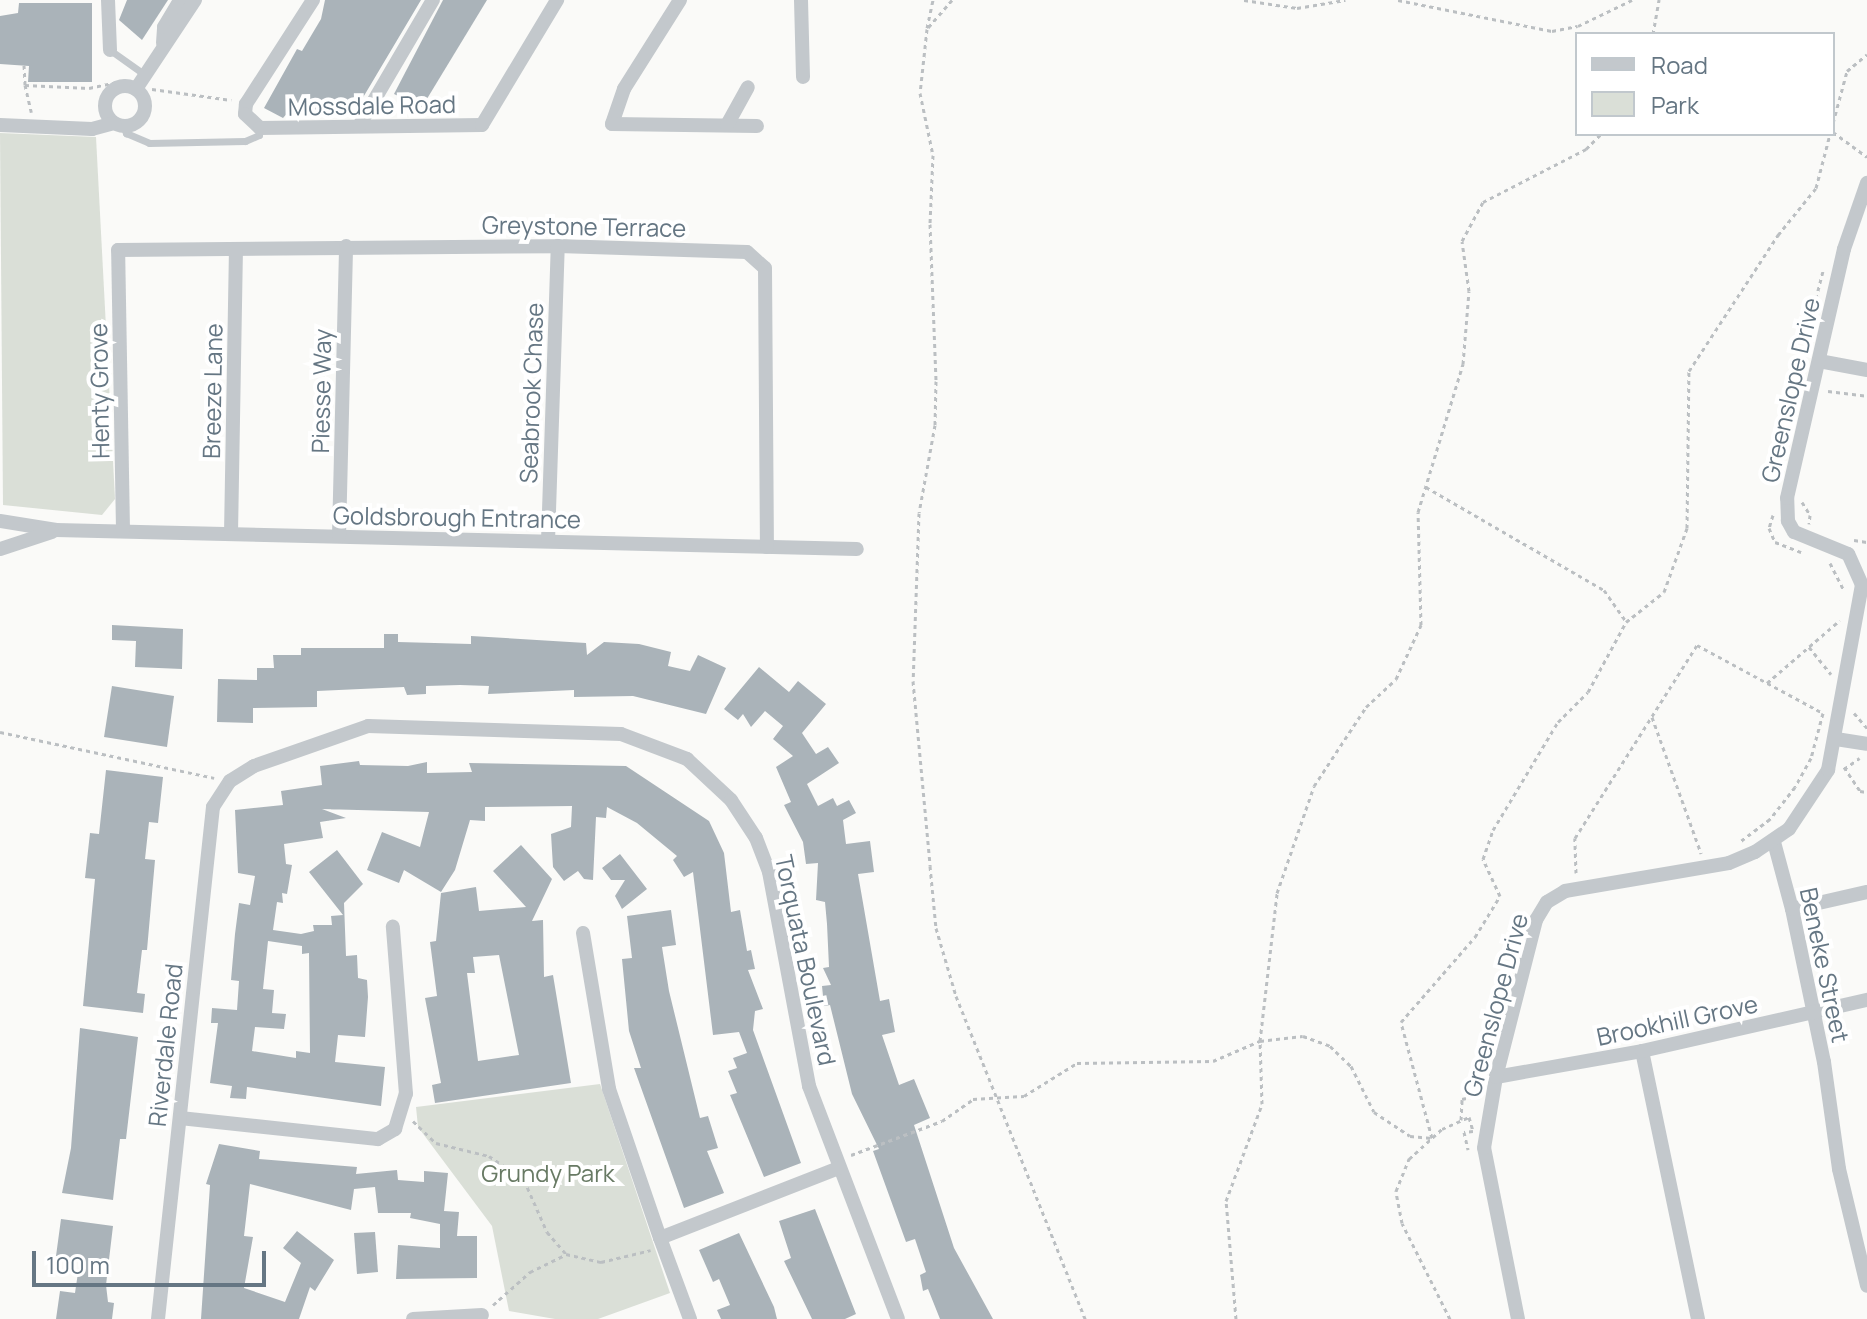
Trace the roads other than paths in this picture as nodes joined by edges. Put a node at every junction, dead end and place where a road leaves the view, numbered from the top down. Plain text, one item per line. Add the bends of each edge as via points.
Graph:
1 (108, 0) edge
2 (180, 0) edge
3 (195, 0) edge
4 (313, 0) edge
5 (433, 0) edge
6 (557, 0) edge
7 (680, 0) edge
8 (801, 0) edge
9 (163, 43) junction
10 (110, 50) joint
11 (803, 77) dead end
12 (140, 82) junction
13 (748, 87) dead end
14 (119, 124) junction
15 (0, 125) edge
16 (727, 125) junction
17 (359, 126) junction
18 (757, 126) dead end
19 (260, 128) junction
20 (1865, 190) edge
21 (346, 246) junction
22 (558, 246) junction
23 (236, 249) junction
24 (118, 250) joint
25 (1819, 361) junction
26 (1867, 370) edge
27 (0, 521) edge
28 (56, 530) junction
29 (123, 530) junction
30 (231, 534) junction
31 (339, 536) junction
32 (548, 541) junction
33 (767, 547) junction
34 (0, 549) edge
35 (857, 549) dead end
36 (1862, 564) edge
37 (1836, 739) junction
38 (1867, 744) edge
39 (230, 781) joint
40 (1774, 842) junction
41 (1867, 892) edge
42 (1792, 909) junction
43 (393, 927) dead end
44 (583, 933) dead end
45 (1867, 1000) edge
46 (1813, 1014) junction
47 (1642, 1051) junction
48 (1496, 1077) junction
49 (180, 1118) junction
50 (838, 1164) junction
51 (661, 1242) junction
52 (1867, 1286) edge
53 (482, 1315) road end
54 (158, 1319) edge
55 (413, 1319) edge
56 (690, 1319) edge
57 (898, 1319) edge
58 (1518, 1319) edge
59 (1698, 1319) edge

1 - 10 street
2 - 9 street via 164,27
3 - 9 street
4 - 19 street via 246,104 245,114
5 - 17 street
6 - 17 street, Mossdale Road via 482,125
7 - 16 street via 624,89 612,124
8 - 11 street
9 - 12 street
10 - 12 lane
12 - 14 street via 144,110 133,124
12 - 14 street via 120,86 107,98 105,107
13 - 16 street
14 - 15 street via 92,129
14 - 19 lane via 149,143 245,141 259,135
16 - 18 street
17 - 19 street, Mossdale Road
20 - 25 street, Greenslope Drive
21 - 22 street, Greystone Terrace
21 - 23 street, Greystone Terrace
21 - 31 street, Piesse Way
22 - 32 street, Seabrook Chase
22 - 33 street, Greystone Terrace via 747,252 765,268
23 - 24 street, Greystone Terrace
23 - 30 street, Breeze Lane
24 - 29 street, Henty Grove
25 - 26 street
25 - 36 street, Greenslope Drive via 1787,498 1788,521 1794,532 1829,543
27 - 28 street, Goldsbrough Entrance
28 - 29 street, Goldsbrough Entrance
28 - 34 street, Goldsbrough Entrance
29 - 30 street, Goldsbrough Entrance
30 - 31 street, Goldsbrough Entrance
31 - 32 street, Goldsbrough Entrance
32 - 33 street, Goldsbrough Entrance
33 - 35 street, Goldsbrough Entrance
36 - 37 street, Greenslope Drive
37 - 38 street
37 - 40 street, Greenslope Drive via 1814,796
39 - 49 street, Riverdale Road via 218,795 206,831
39 - 50 street, Torquata Boulevard via 307,743 368,726 621,734 687,759 731,800 756,838 769,872 809,1086
40 - 42 street, Beneke Street
40 - 48 street, Greenslope Drive via 1729,863 1576,881 1547,902 1536,920
41 - 42 street
42 - 46 street, Beneke Street
43 - 49 street via 406,1094 395,1129 378,1139
44 - 51 street via 609,1089
45 - 46 street, Brookhill Grove
46 - 47 street, Brookhill Grove
46 - 52 street, Beneke Street via 1839,1169
47 - 48 street, Brookhill Grove
47 - 59 street
48 - 58 street, Greenslope Drive via 1484,1148
49 - 54 street, Riverdale Road
50 - 51 street
50 - 57 street, Torquata Boulevard
51 - 56 street
53 - 55 street

